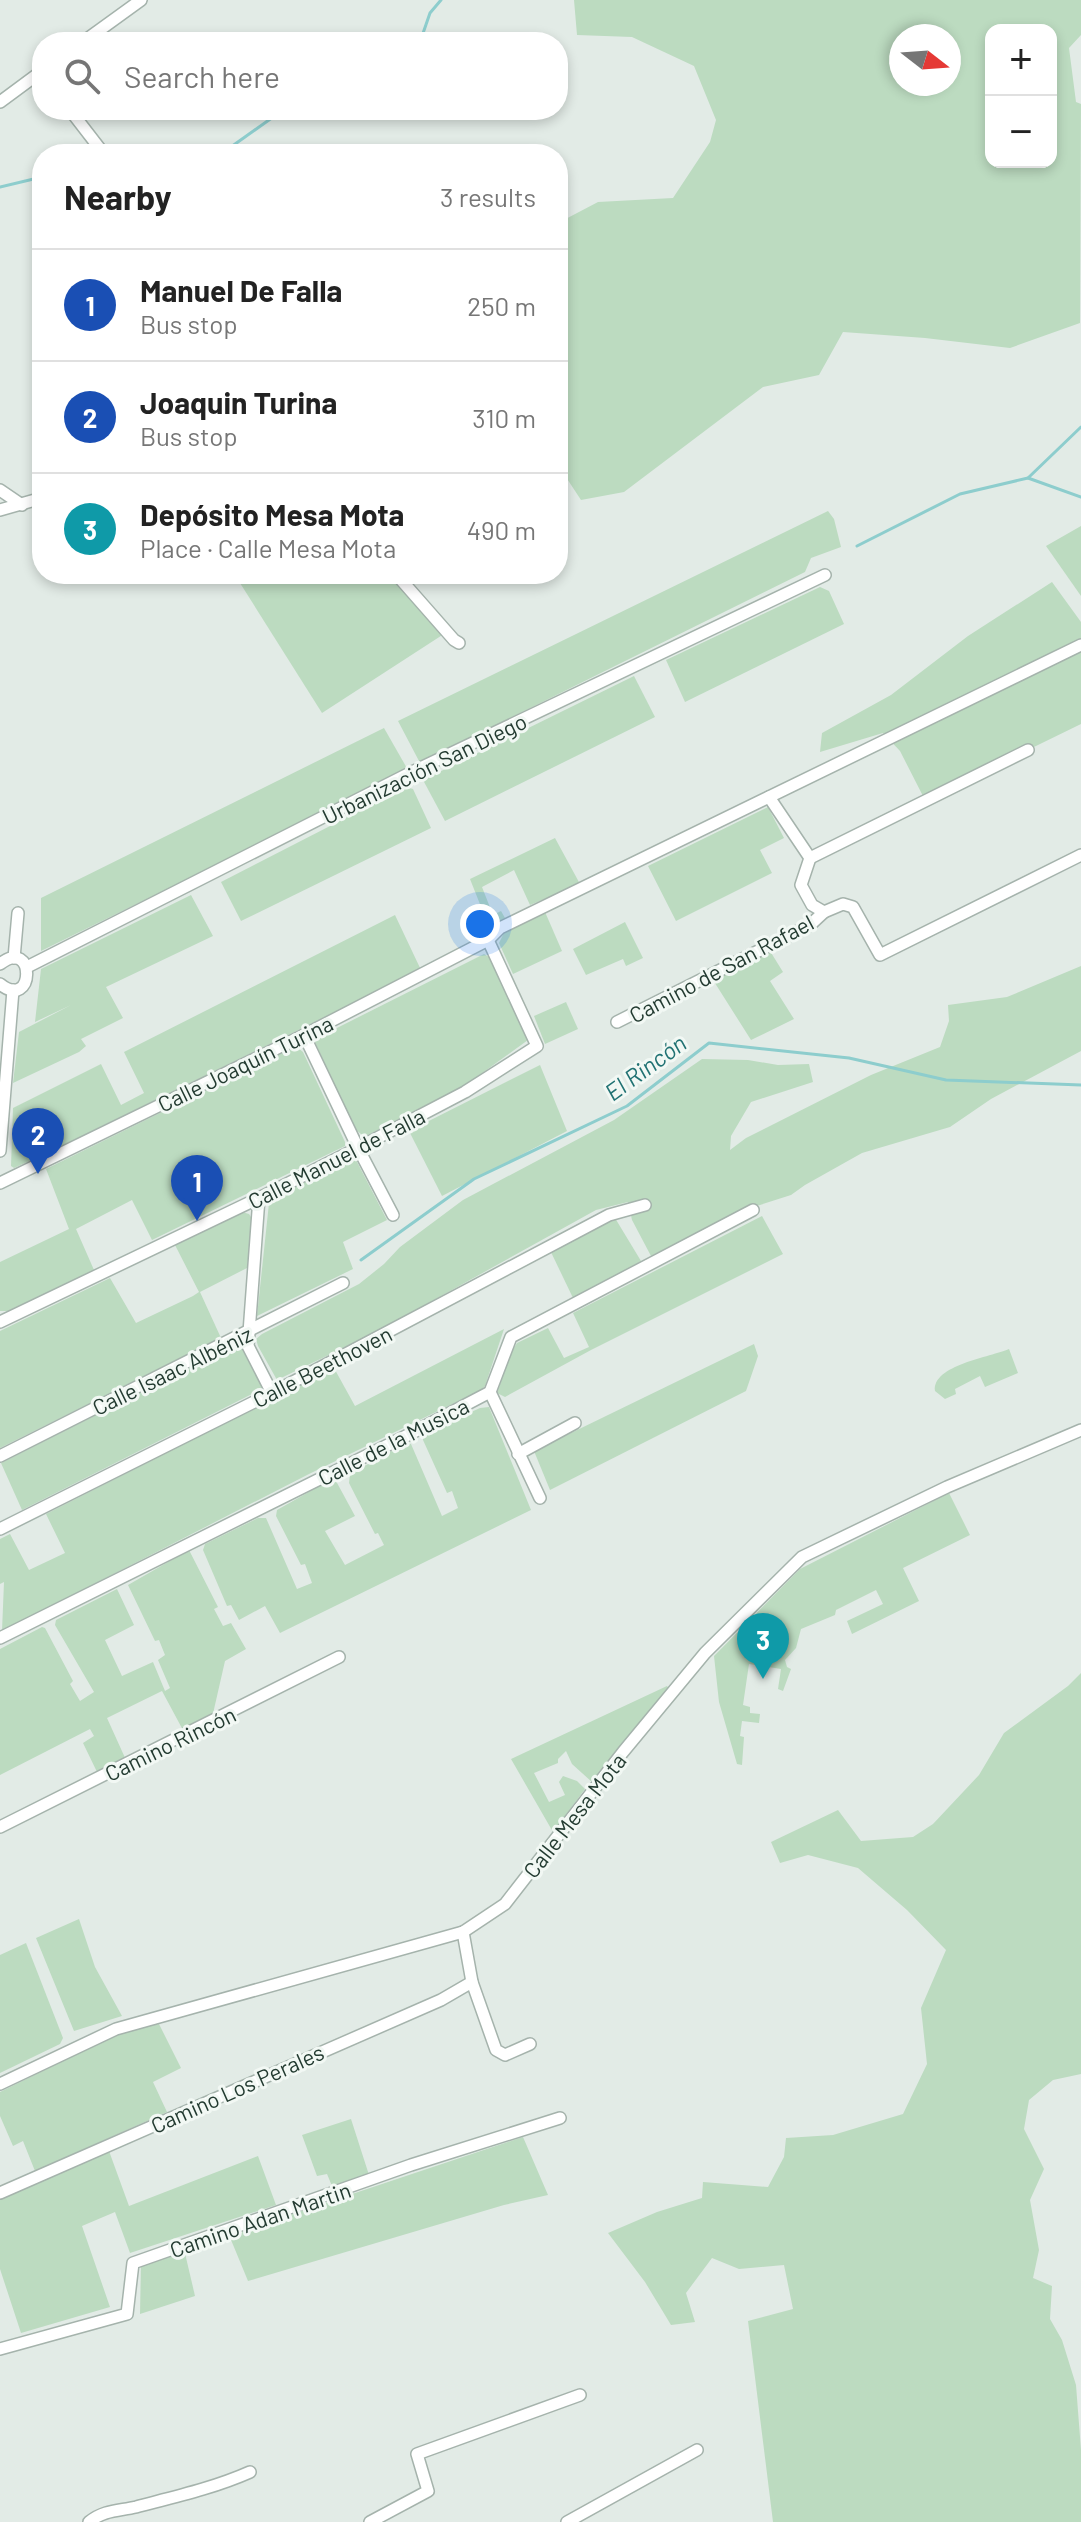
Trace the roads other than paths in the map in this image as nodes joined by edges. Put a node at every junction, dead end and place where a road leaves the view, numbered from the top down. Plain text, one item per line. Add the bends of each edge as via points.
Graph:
1 (141, 0) edge
2 (97, 32) edge
3 (32, 79) edge
4 (0, 102) edge
5 (78, 120) edge
6 (96, 144) edge
7 (0, 490) edge
8 (32, 502) edge
9 (22, 505) junction
10 (0, 510) edge
11 (825, 575) dead end
12 (405, 584) edge
13 (459, 643) dead end
14 (1081, 645) edge
15 (1028, 750) dead end
16 (769, 797) junction
17 (1081, 855) edge
18 (810, 858) junction
19 (824, 912) junction
20 (18, 913) dead end
21 (488, 940) junction
22 (14, 958) junction
23 (0, 964) edge
24 (27, 967) junction
25 (0, 984) edge
26 (13, 990) junction
27 (617, 1022) dead end
28 (304, 1035) junction
29 (358, 1148) junction
30 (0, 1151) edge
31 (0, 1183) edge
32 (259, 1198) junction
33 (645, 1205) dead end
34 (753, 1210) dead end
35 (393, 1215) dead end
36 (343, 1283) dead end
37 (0, 1322) edge
38 (247, 1333) junction
39 (490, 1392) junction
40 (272, 1393) junction
41 (575, 1423) dead end
42 (1081, 1430) edge
43 (518, 1454) junction
44 (0, 1456) edge
45 (540, 1498) dead end
46 (0, 1529) edge
47 (0, 1638) edge
48 (339, 1657) dead end
49 (0, 1827) edge
50 (463, 1932) junction
51 (472, 1982) junction
52 (530, 2044) dead end
53 (0, 2084) edge
54 (560, 2118) dead end
55 (0, 2193) edge
56 (0, 2349) edge
57 (580, 2395) dead end
58 (697, 2450) dead end
59 (250, 2472) dead end
60 (89, 2522) edge
61 (370, 2522) edge
62 (567, 2522) edge

1 - 2 street
3 - 4 street
5 - 6 street
7 - 9 street
8 - 9 street
9 - 10 street
11 - 24 street, Urbanización San Diego via 414,771
12 - 13 street
14 - 16 street, Calle Joaquín Turina
15 - 18 street
16 - 18 street
16 - 21 street, Calle Joaquín Turina via 500,928
17 - 19 street via 880,955 853,907 843,904
18 - 19 street via 801,885 812,905
19 - 27 street, Camino de San Rafael via 810,925
20 - 22 street
21 - 28 street, Calle Joaquín Turina
21 - 29 street, Calle Manuel de Falla via 537,1046 465,1092
22 - 23 street
22 - 24 street
24 - 26 street via 26,983
25 - 26 street
26 - 30 street
28 - 29 street
28 - 31 street, Calle Joaquín Turina
29 - 32 street, Calle Manuel de Falla
29 - 35 street
32 - 37 street, Calle Manuel de Falla
32 - 38 street
33 - 40 street, Calle Beethoven via 609,1215
34 - 39 street, Calle de la Musica via 511,1337
36 - 38 street, Calle Isaac Albéniz
38 - 40 street via 248,1346
38 - 44 street, Calle Isaac Albéniz
39 - 43 street
39 - 47 street, Calle de la Musica
40 - 46 street, Calle Beethoven
41 - 43 street
42 - 50 street, Calle Mesa Mota via 802,1557 705,1653 505,1904
43 - 45 street
48 - 49 street, Camino Rincón
50 - 51 street
50 - 53 street, Calle Mesa Mota via 116,2029
51 - 52 street via 496,2050 505,2055
51 - 55 street, Camino Los Perales
54 - 56 street, Camino Adan Martin via 133,2263 127,2314
57 - 61 street via 417,2454 428,2491
58 - 62 street
59 - 60 street via 101,2513

